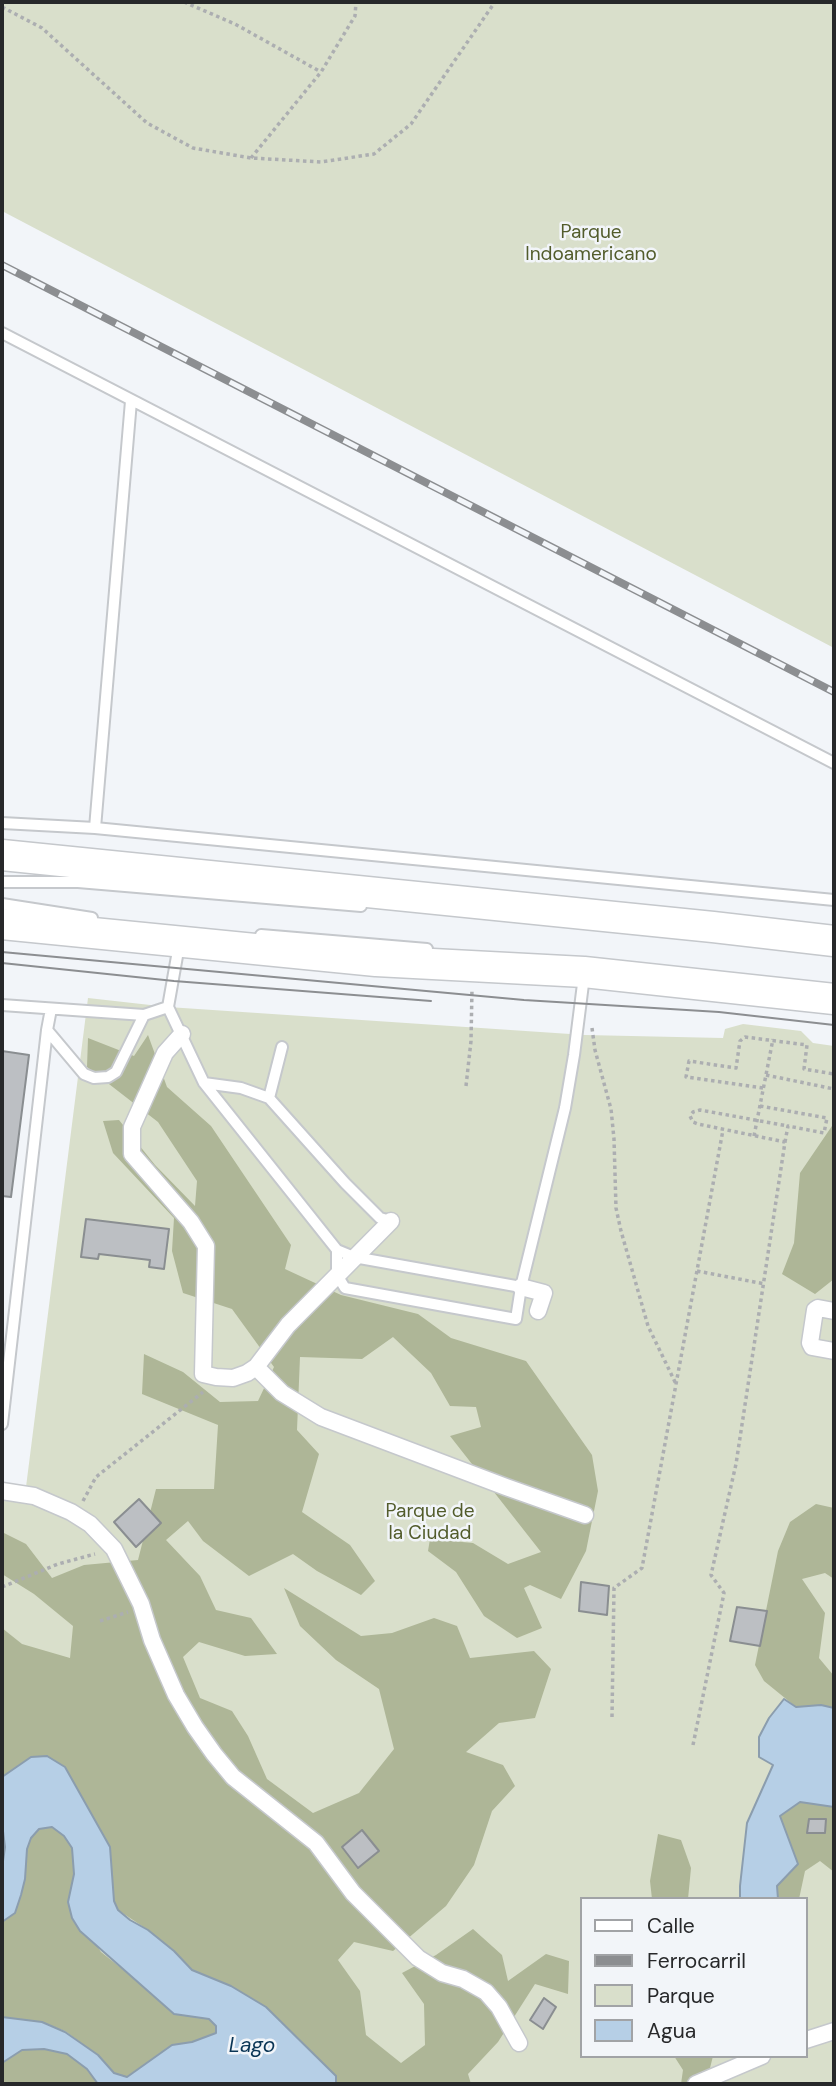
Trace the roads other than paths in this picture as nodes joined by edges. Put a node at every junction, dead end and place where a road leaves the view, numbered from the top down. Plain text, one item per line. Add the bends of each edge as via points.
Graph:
1 (2, 334) edge
2 (131, 401) junction
3 (834, 763) edge
4 (2, 823) edge
5 (95, 828) junction
6 (2, 855) edge
7 (2, 882) edge
8 (834, 900) edge
9 (2, 904) edge
10 (376, 907) dead end
11 (104, 920) dead end
12 (539, 921) dead end
13 (2, 924) edge
14 (713, 927) junction
15 (253, 934) dead end
16 (834, 941) edge
17 (180, 942) junction
18 (445, 951) dead end
19 (470, 955) dead end
20 (584, 972) junction
21 (834, 999) edge
22 (2, 1005) edge
23 (168, 1007) junction
24 (51, 1009) junction
25 (144, 1015) junction
26 (47, 1030) junction
27 (182, 1034) junction
28 (282, 1046) dead end
29 (204, 1083) junction
30 (269, 1098) junction
31 (391, 1221) joint
32 (337, 1250) junction
33 (354, 1257) junction
34 (337, 1275) junction
35 (522, 1287) junction
36 (538, 1311) dead end
37 (834, 1311) edge
38 (834, 1351) edge
39 (256, 1367) junction
40 (2, 1424) edge
41 (2, 1491) edge
42 (585, 1515) dead end
43 (834, 2031) edge
44 (808, 2039) edge
45 (519, 2043) dead end
46 (757, 2058) edge
47 (696, 2084) edge

1 - 2 lane
2 - 3 lane
2 - 5 lane
4 - 5 lane
5 - 8 lane
6 - 14 main road
7 - 10 lane via 78,882
9 - 11 lane
12 - 14 lane
13 - 17 main road
14 - 16 main road
15 - 18 lane
17 - 20 main road via 376,961
17 - 23 lane
19 - 20 lane
20 - 21 main road
20 - 35 lane via 565,1108
22 - 24 lane
23 - 25 lane
23 - 27 lane
24 - 25 lane
24 - 26 lane
25 - 26 lane via 116,1072 107,1077 84,1074
26 - 40 lane
27 - 29 lane
27 - 39 street via 165,1053 132,1127 132,1154 206,1246 203,1374 233,1378
28 - 30 lane
29 - 30 lane via 241,1087
29 - 32 lane
30 - 31 lane via 380,1219
31 - 33 street
32 - 33 lane
32 - 34 lane
33 - 34 street
33 - 35 lane
34 - 35 lane via 345,1288 516,1319
34 - 39 street via 288,1325
35 - 36 street via 544,1293
37 - 38 street via 816,1309 810,1343
39 - 42 street via 282,1393 321,1417
41 - 45 street via 34,1496 75,1514 114,1549 176,1695 233,1777 316,1843 353,1893 418,1958 486,1992
43 - 44 street
46 - 47 street

